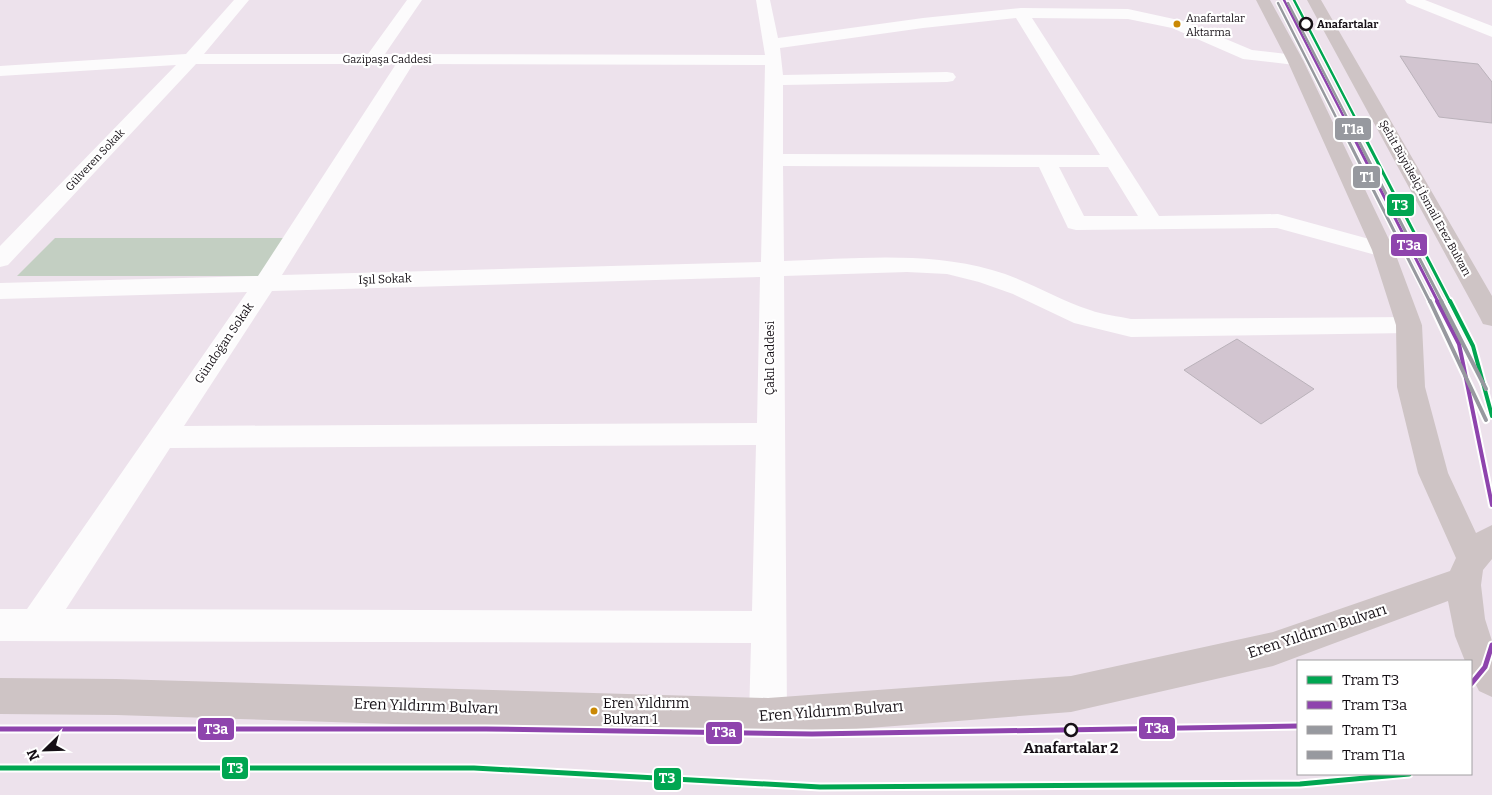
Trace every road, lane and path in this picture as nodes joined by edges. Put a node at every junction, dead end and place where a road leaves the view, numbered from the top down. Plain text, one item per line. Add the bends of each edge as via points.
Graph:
1 (242, 0) edge
2 (415, 0) edge
3 (763, 0) edge
4 (1263, 0) edge
5 (1314, 0) edge
6 (1412, 0) edge
7 (1021, 13) junction
8 (1492, 32) edge
9 (191, 59) junction
10 (373, 59) junction
11 (408, 59) junction
12 (1295, 60) junction
13 (773, 61) junction
14 (0, 71) edge
15 (946, 77) dead end
16 (772, 160) junction
17 (1114, 161) junction
18 (1046, 162) junction
19 (1153, 222) junction
20 (1383, 250) junction
21 (2, 256) edge
22 (771, 269) junction
23 (265, 283) junction
24 (0, 291) edge
25 (1492, 318) edge
26 (1408, 325) junction
27 (770, 434) junction
28 (162, 437) junction
29 (1476, 559) edge
30 (0, 625) edge
31 (36, 625) junction
32 (768, 627) junction
33 (1492, 679) edge
34 (0, 696) edge
35 (768, 716) junction

1 - 9 street, Gülveren Sokak
2 - 10 street
3 - 13 street, Çakıl Caddesi
4 - 12 main road
5 - 25 main road, Şehit Büyükelçi İsmail Erez Bulvarı
6 - 8 street
7 - 12 street via 1128,14 1177,24 1249,55
7 - 13 street via 923,23
7 - 17 street
9 - 10 street, Gazipaşa Caddesi
9 - 14 street, Gazipaşa Caddesi
9 - 21 street, Gülveren Sokak
10 - 11 street, Gazipaşa Caddesi
11 - 13 street, Gazipaşa Caddesi
11 - 23 street, Gündoğan Sokak
12 - 20 main road
13 - 15 street
13 - 16 street, Çakıl Caddesi
16 - 18 street
16 - 22 street, Çakıl Caddesi
17 - 18 street
17 - 19 street
18 - 19 street via 1076,223
19 - 20 street via 1278,221
20 - 26 main road
22 - 23 street, Işıl Sokak
22 - 26 street, Işıl Sokak via 907,264 947,267 1004,282 1083,316 1131,328
22 - 27 street, Çakıl Caddesi
23 - 24 street, Işıl Sokak
23 - 28 street, Gündoğan Sokak
26 - 29 main road via 1411,387 1433,473
27 - 28 street
27 - 32 street, Çakıl Caddesi
28 - 31 street, Gündoğan Sokak
29 - 33 main road via 1464,605 1485,668
29 - 35 main road, Eren Yıldırım Bulvarı via 1273,649 1071,694
30 - 31 street
31 - 32 street
32 - 35 street, Çakıl Caddesi
34 - 35 main road, Eren Yıldırım Bulvarı

